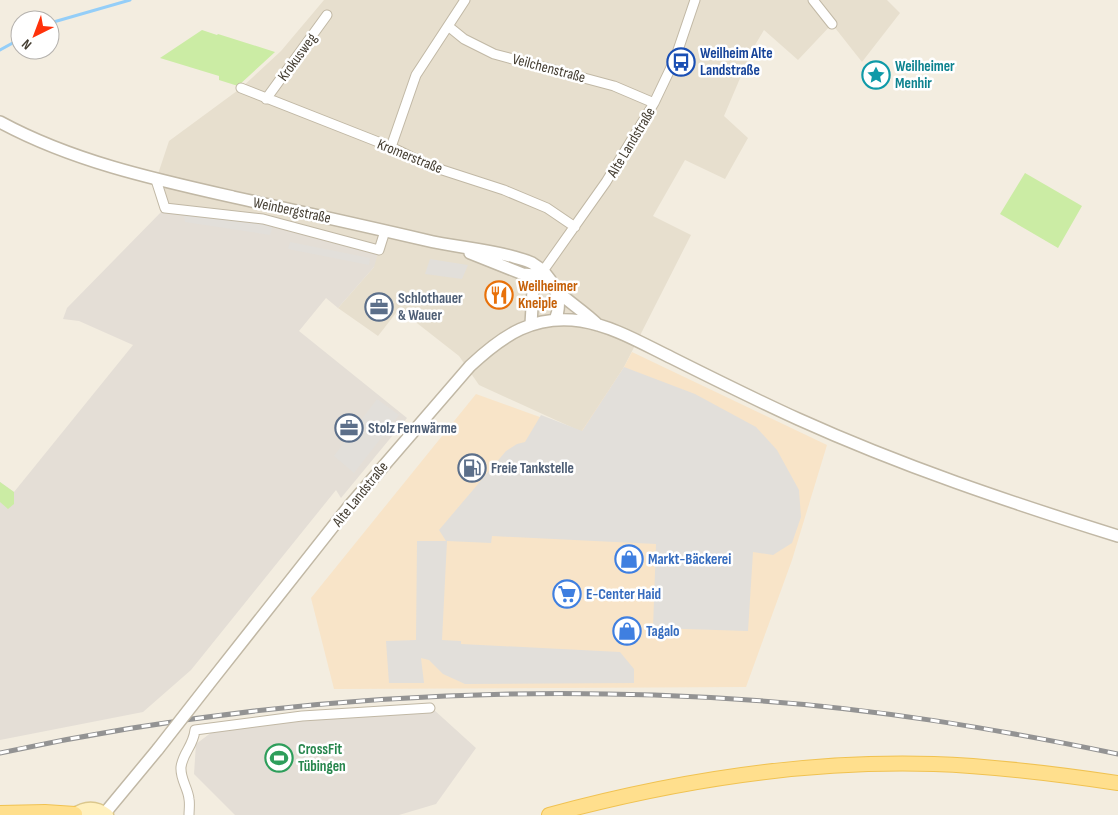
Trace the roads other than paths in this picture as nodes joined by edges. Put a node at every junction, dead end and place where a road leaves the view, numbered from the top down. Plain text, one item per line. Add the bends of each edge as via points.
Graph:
1 (465, 0) edge
2 (694, 0) edge
3 (813, 0) edge
4 (327, 15) dead end
5 (832, 24) dead end
6 (448, 26) junction
7 (241, 88) dead end
8 (266, 99) junction
9 (654, 104) junction
10 (0, 122) edge
11 (391, 148) junction
12 (156, 180) junction
13 (575, 227) junction
14 (385, 231) junction
15 (445, 245) junction
16 (543, 271) junction
17 (523, 274) junction
18 (555, 288) junction
19 (533, 290) junction
20 (555, 320) junction
21 (531, 324) junction
22 (598, 325) junction
23 (1118, 536) edge
24 (430, 708) dead end
25 (1118, 783) edge
26 (0, 813) edge
27 (23, 814) edge
28 (106, 814) edge
29 (74, 815) edge
30 (189, 815) edge
31 (549, 815) edge

1 - 6 street
2 - 9 street, Alte Landstraße via 675,59
3 - 5 street
4 - 8 street, Krokusweg
6 - 9 street, Veilchenstraße via 464,39 494,54 614,86
6 - 11 street via 416,75
7 - 8 street, Kromerstraße
8 - 11 street, Kromerstraße
9 - 13 street, Alte Landstraße
10 - 12 street, Weinbergstraße via 60,150
11 - 13 street, Kromerstraße via 430,166 547,208
12 - 14 street, Weinbergstraße
12 - 14 street via 165,208 263,219 379,250
13 - 16 street, Alte Landstraße
14 - 15 street, Weinbergstraße
15 - 16 street via 496,252 530,262
15 - 17 street
16 - 17 street via 534,276
16 - 18 street
16 - 19 street, Alte Landstraße
17 - 19 street
18 - 20 street via 560,302
18 - 22 street
19 - 21 street, Alte Landstraße
20 - 21 street, Alte Landstraße
20 - 22 street, Alte Landstraße
21 - 28 street, Alte Landstraße, bridge via 489,348 464,372 350,504
22 - 23 street via 878,454
24 - 30 street via 261,720 195,730 194,741 183,758 181,770 189,798
25 - 31 main road via 995,768 933,764 847,765 691,783
26 - 27 main road
27 - 29 main road
28 - 29 main road via 90,809

